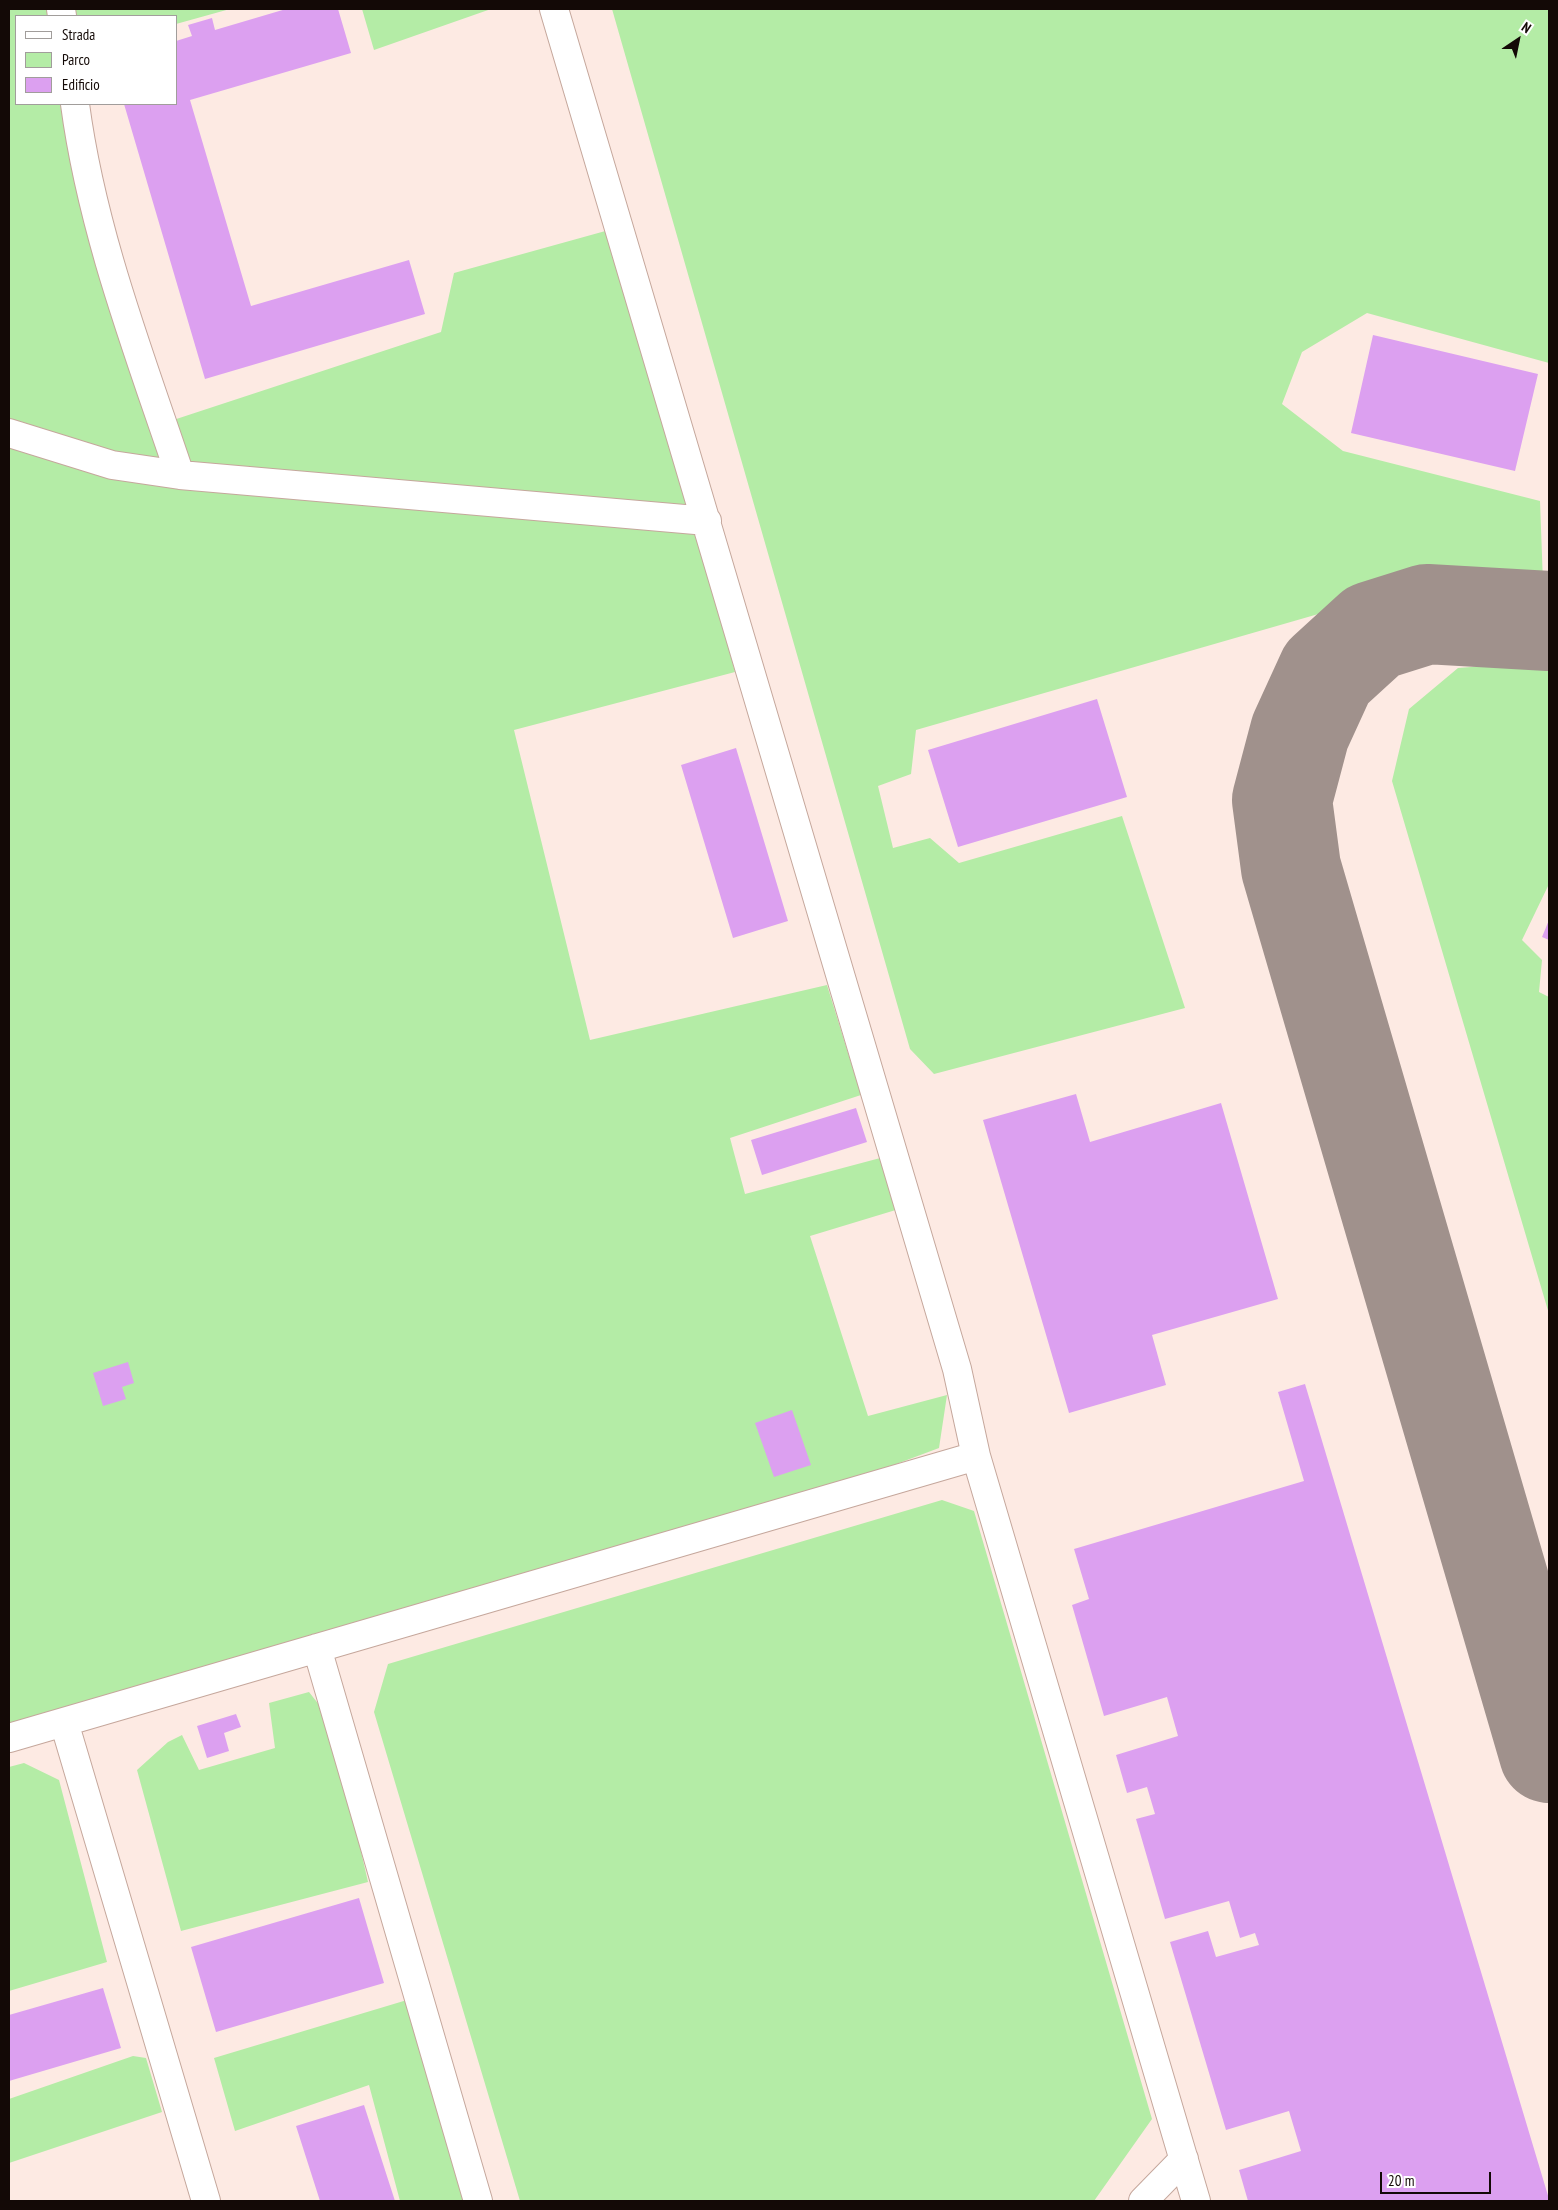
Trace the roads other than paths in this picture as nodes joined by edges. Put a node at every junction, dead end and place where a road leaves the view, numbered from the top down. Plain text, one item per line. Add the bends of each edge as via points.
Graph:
1 (554, 9) edge
2 (74, 105) edge
3 (9, 433) edge
4 (180, 475) junction
5 (707, 521) junction
6 (976, 1456) junction
7 (317, 1648) junction
8 (64, 1722) junction
9 (9, 1738) edge
10 (1184, 2159) junction
11 (206, 2201) edge
12 (478, 2201) edge
13 (1143, 2201) edge
14 (1196, 2201) edge

1 - 5 lane
2 - 4 lane via 106,253
3 - 4 lane via 112,465
4 - 5 lane
5 - 6 lane via 957,1369
6 - 7 lane
6 - 10 lane
7 - 8 lane
7 - 12 lane
8 - 9 lane
8 - 11 lane
10 - 13 lane
10 - 14 lane

